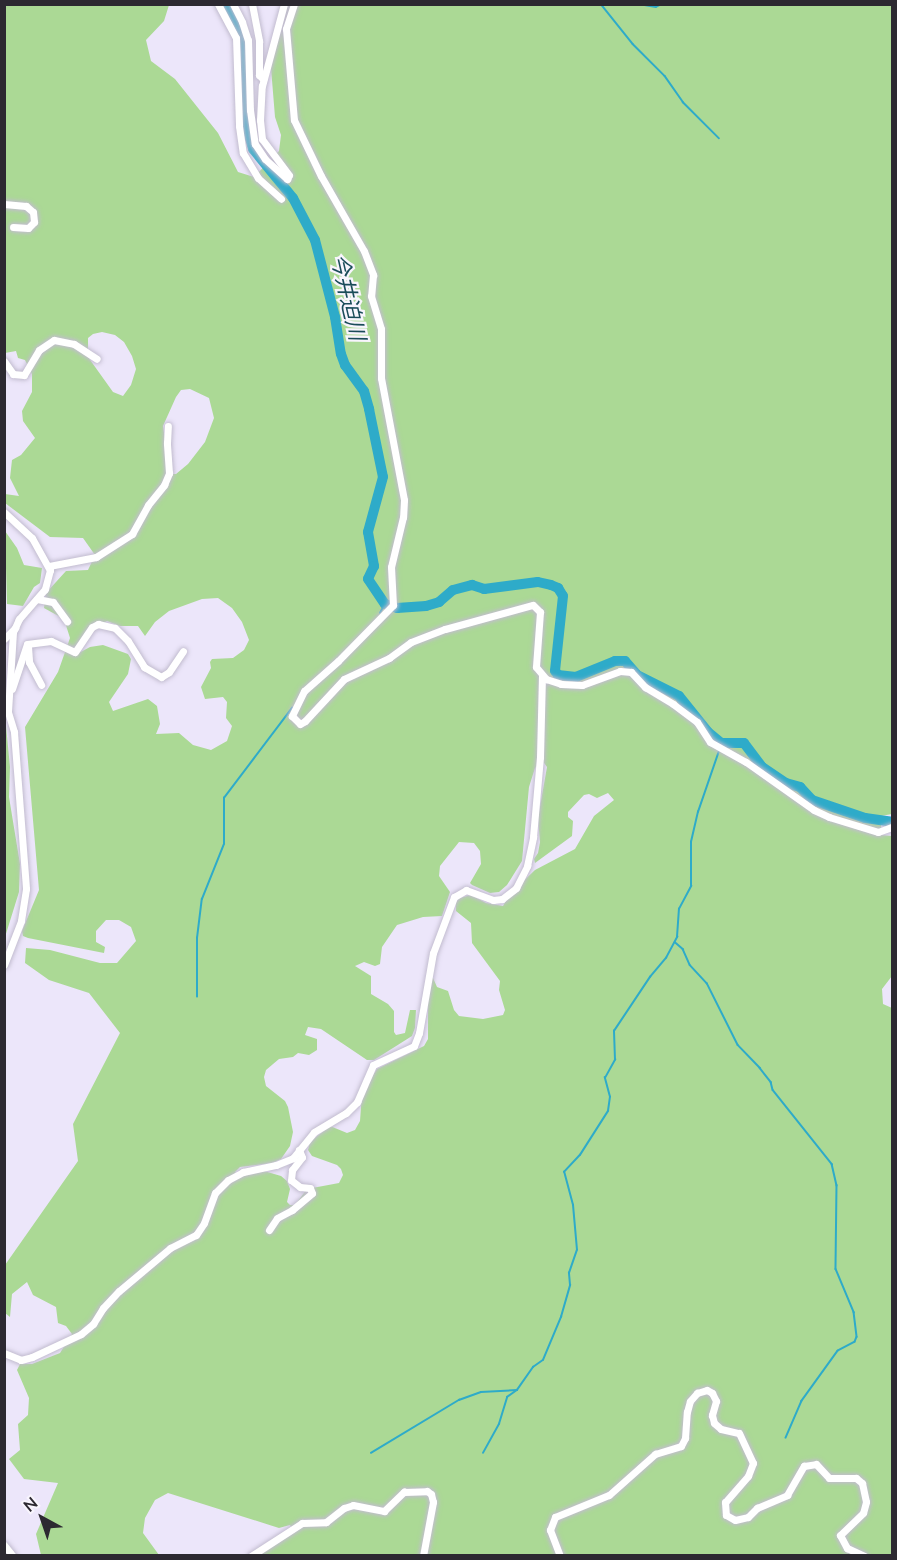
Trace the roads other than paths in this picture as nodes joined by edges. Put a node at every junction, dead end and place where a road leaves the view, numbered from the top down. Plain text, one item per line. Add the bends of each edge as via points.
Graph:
1 (218, 4) edge
2 (233, 4) edge
3 (252, 4) edge
4 (284, 4) edge
5 (294, 4) edge
6 (263, 80) junction
7 (281, 200) dead end
8 (5, 204) edge
9 (13, 227) dead end
10 (97, 359) dead end
11 (4, 361) edge
12 (168, 426) dead end
13 (4, 512) edge
14 (49, 566) junction
15 (37, 599) junction
16 (67, 621) dead end
17 (15, 628) junction
18 (4, 639) edge
19 (27, 644) junction
20 (183, 651) dead end
21 (542, 676) junction
22 (41, 685) dead end
23 (9, 697) junction
24 (892, 829) edge
25 (4, 965) edge
26 (299, 1150) junction
27 (269, 1230) dead end
28 (4, 1353) edge
29 (4, 1545) edge
30 (13, 1556) edge
31 (251, 1556) edge
32 (423, 1556) edge
33 (560, 1556) edge
34 (864, 1556) edge

1 - 7 street via 236,38 243,153 258,178
2 - 6 street via 248,40 255,144 265,159 288,179 260,133
3 - 6 street via 259,41 259,75
4 - 6 street
5 - 21 street via 286,29 294,120 373,275 371,296 381,329 381,378 404,500 391,567 393,605 304,691 292,716 300,724 305,721 344,679 389,658 411,642 445,629 508,614 527,604 533,604 540,612 535,654
8 - 9 street via 26,206 33,212 34,222 28,228
10 - 11 street via 74,344 54,340 39,350 24,375 13,374
12 - 14 street via 169,473 132,534 96,557
13 - 14 street via 32,538
14 - 15 street via 48,582
15 - 16 street via 53,602
15 - 17 street
17 - 18 street
17 - 23 street
19 - 20 street via 51,641 75,652 92,627 106,624 128,641 144,667 161,677
19 - 22 street via 29,662
19 - 23 street
21 - 24 street via 561,684 582,685 620,671 631,672 645,687 697,722 716,745 829,817 878,832
21 - 26 street via 533,837 524,874 516,888 502,899 466,890 454,897 433,953 414,1046 373,1065 357,1102 314,1132
23 - 25 street via 27,888 21,921
26 - 27 street via 302,1157 292,1170 291,1180 310,1188 312,1193 277,1218
26 - 28 street via 285,1163 243,1172 228,1180 215,1193 196,1235 170,1248 119,1291 81,1335 21,1360
29 - 30 street
31 - 32 street via 302,1523 326,1522 353,1505 384,1511 404,1492 427,1491 433,1502
33 - 34 street via 550,1530 555,1517 609,1495 655,1454 681,1446 690,1401 707,1390 716,1401 714,1423 721,1429 739,1432 753,1462 748,1476 725,1502 726,1515 735,1520 748,1517 757,1508 787,1495 804,1466 816,1464 829,1478 856,1478 862,1484 866,1502 863,1513 840,1535 847,1548

